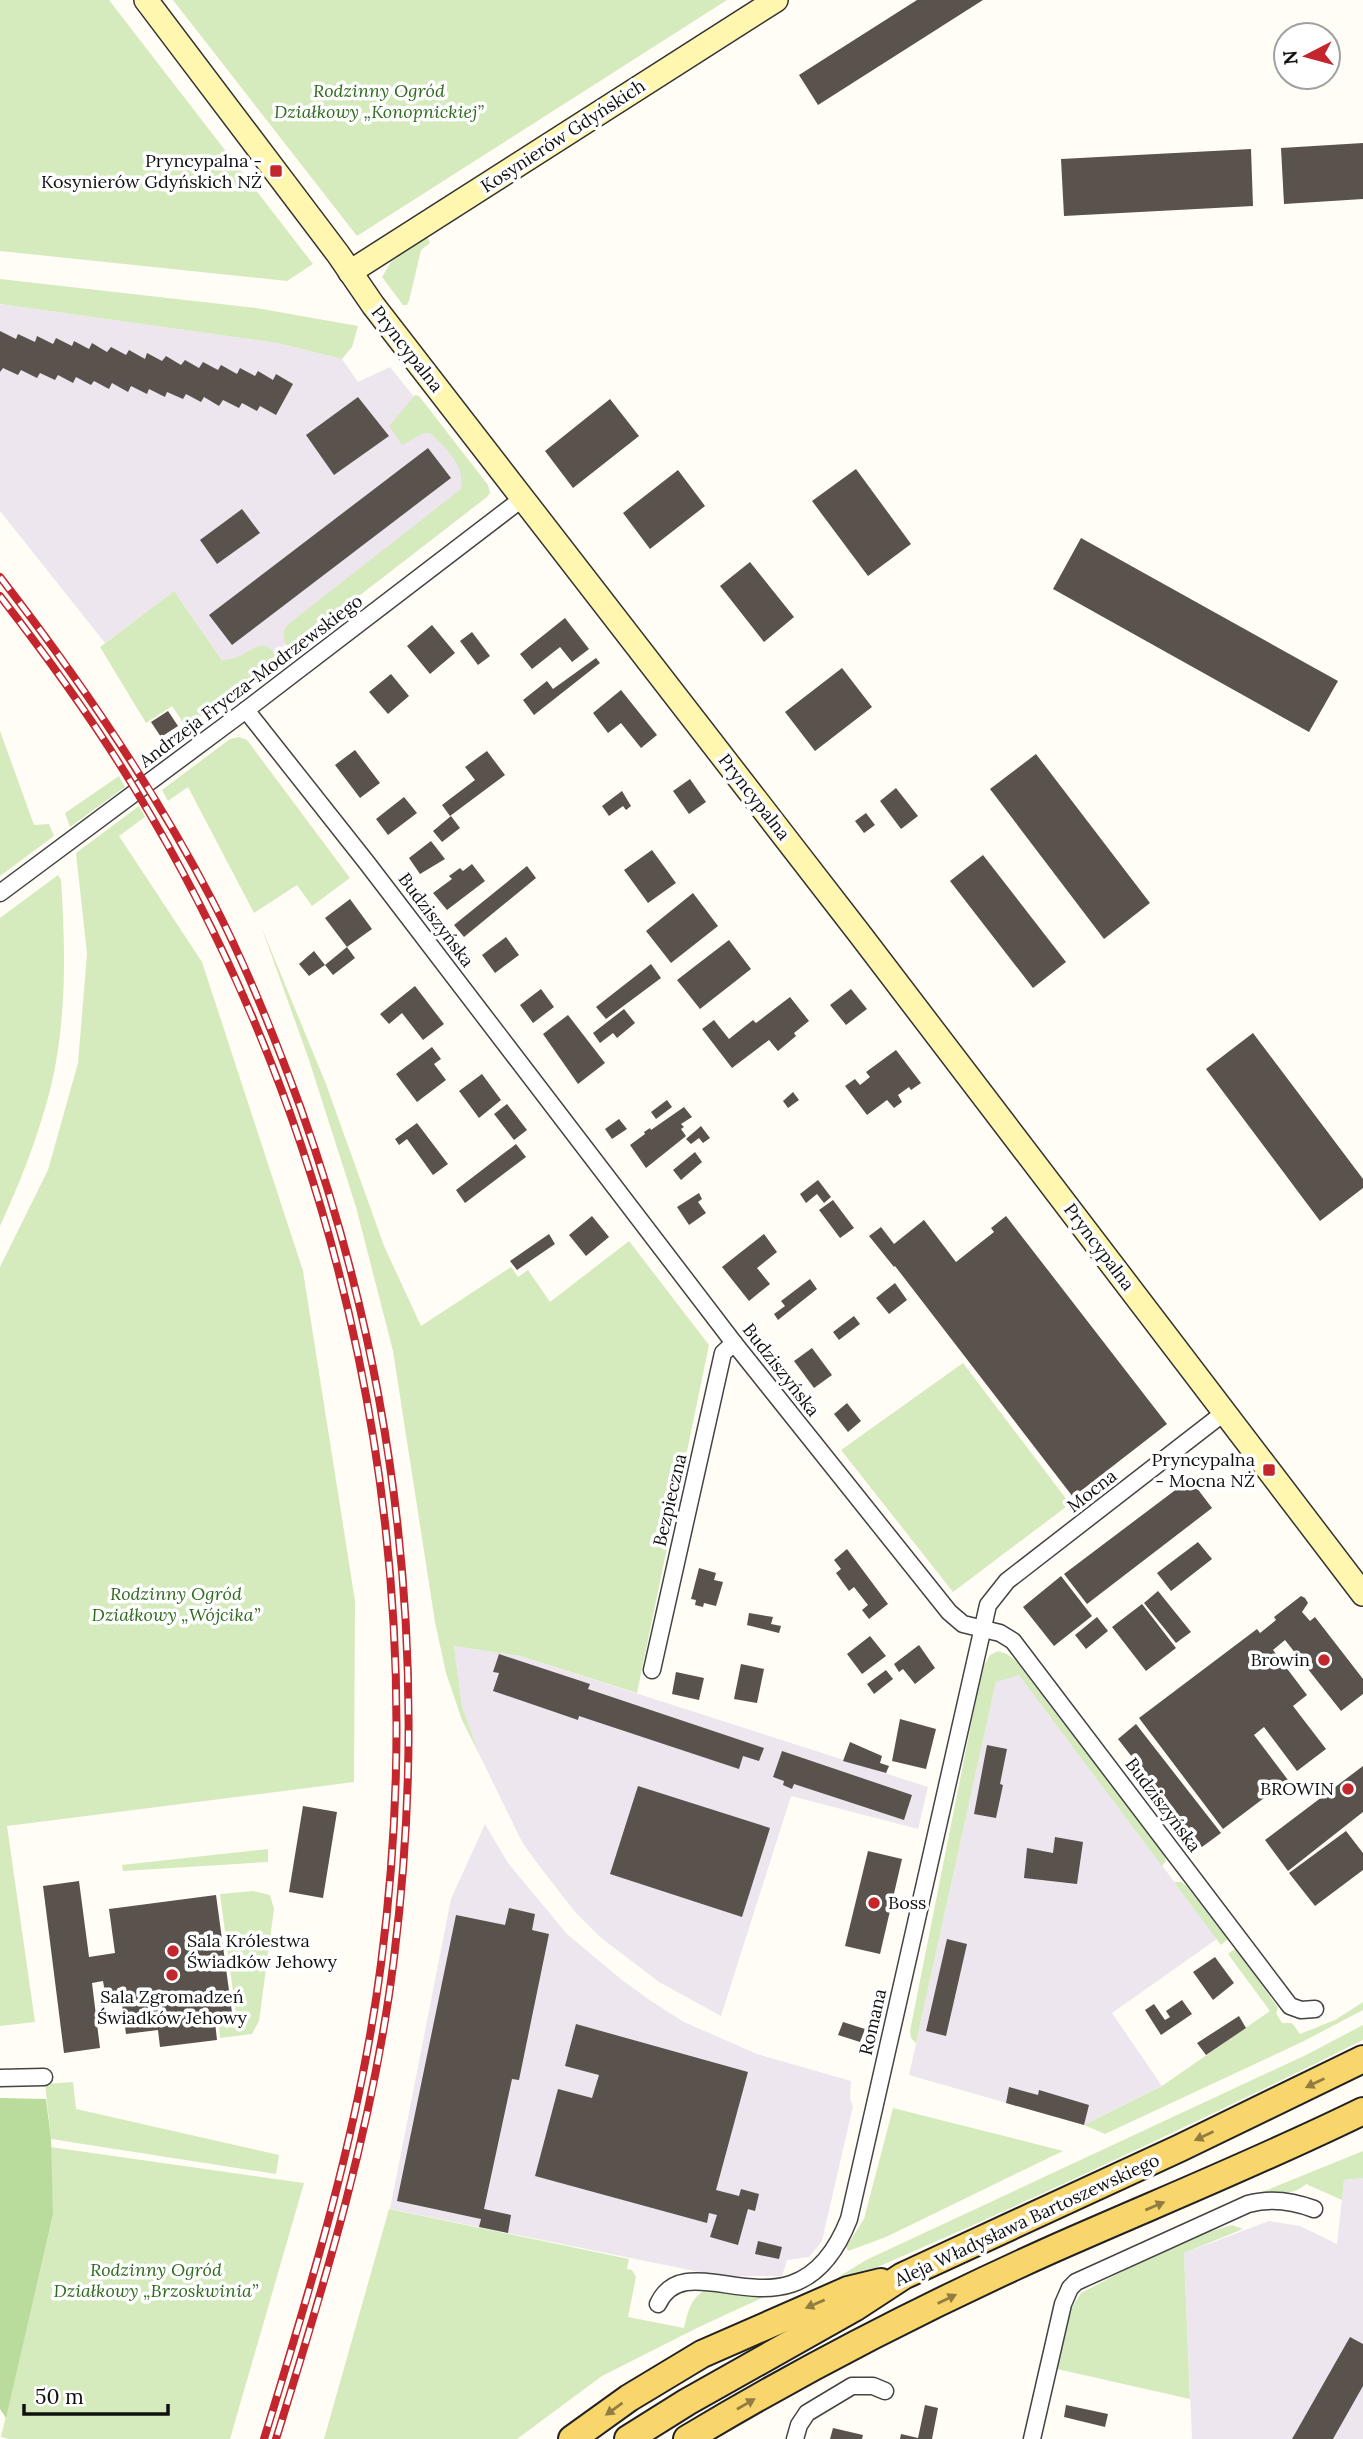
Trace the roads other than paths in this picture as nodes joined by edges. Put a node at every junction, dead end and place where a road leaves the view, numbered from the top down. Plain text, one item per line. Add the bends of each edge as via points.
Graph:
1 (146, 0) edge
2 (776, 0) edge
3 (350, 272) junction
4 (523, 498) junction
5 (246, 710) junction
6 (0, 892) edge
7 (734, 1343) junction
8 (1225, 1412) junction
9 (1363, 1594) edge
10 (988, 1605) joint
11 (983, 1628) junction
12 (652, 1670) dead end
13 (1315, 2010) dead end
14 (1363, 2059) edge
15 (44, 2077) dead end
16 (0, 2078) edge
17 (1363, 2111) edge
18 (1314, 2209) dead end
19 (903, 2276) junction
20 (659, 2304) dead end
21 (885, 2391) dead end
22 (572, 2439) edge
23 (628, 2439) edge
24 (687, 2439) edge
25 (795, 2439) edge
26 (1032, 2439) edge

1 - 3 street, Pryncypalna
2 - 3 street, Kosynierów Gdyńskich
3 - 4 street, Pryncypalna
4 - 5 street, Andrzeja Frycza-Modrzewskiego
4 - 8 street, Pryncypalna
5 - 6 street, Andrzeja Frycza-Modrzewskiego
5 - 7 street, Budziszyńska
7 - 11 street, Budziszyńska via 949,1612 963,1624
7 - 12 street, Bezpieczna via 723,1353
8 - 9 street, Pryncypalna
8 - 10 street, Mocna via 1007,1581
10 - 11 street, Romana
11 - 13 street, Budziszyńska via 1013,1641 1290,2006
11 - 20 street, Romana via 844,2231 824,2262 794,2284 755,2289 693,2280 670,2287
14 -> 19 main road, Aleja Władysława Bartoszewskiego
15 - 16 street
24 -> 17 main road via 860,2341 1052,2249
18 - 26 street via 1258,2201 1082,2277 1066,2294
19 -> 22 main road via 848,2290 702,2354
19 - 23 main road, Aleja Władysława Bartoszewskiego
21 - 25 street via 852,2386 807,2413

